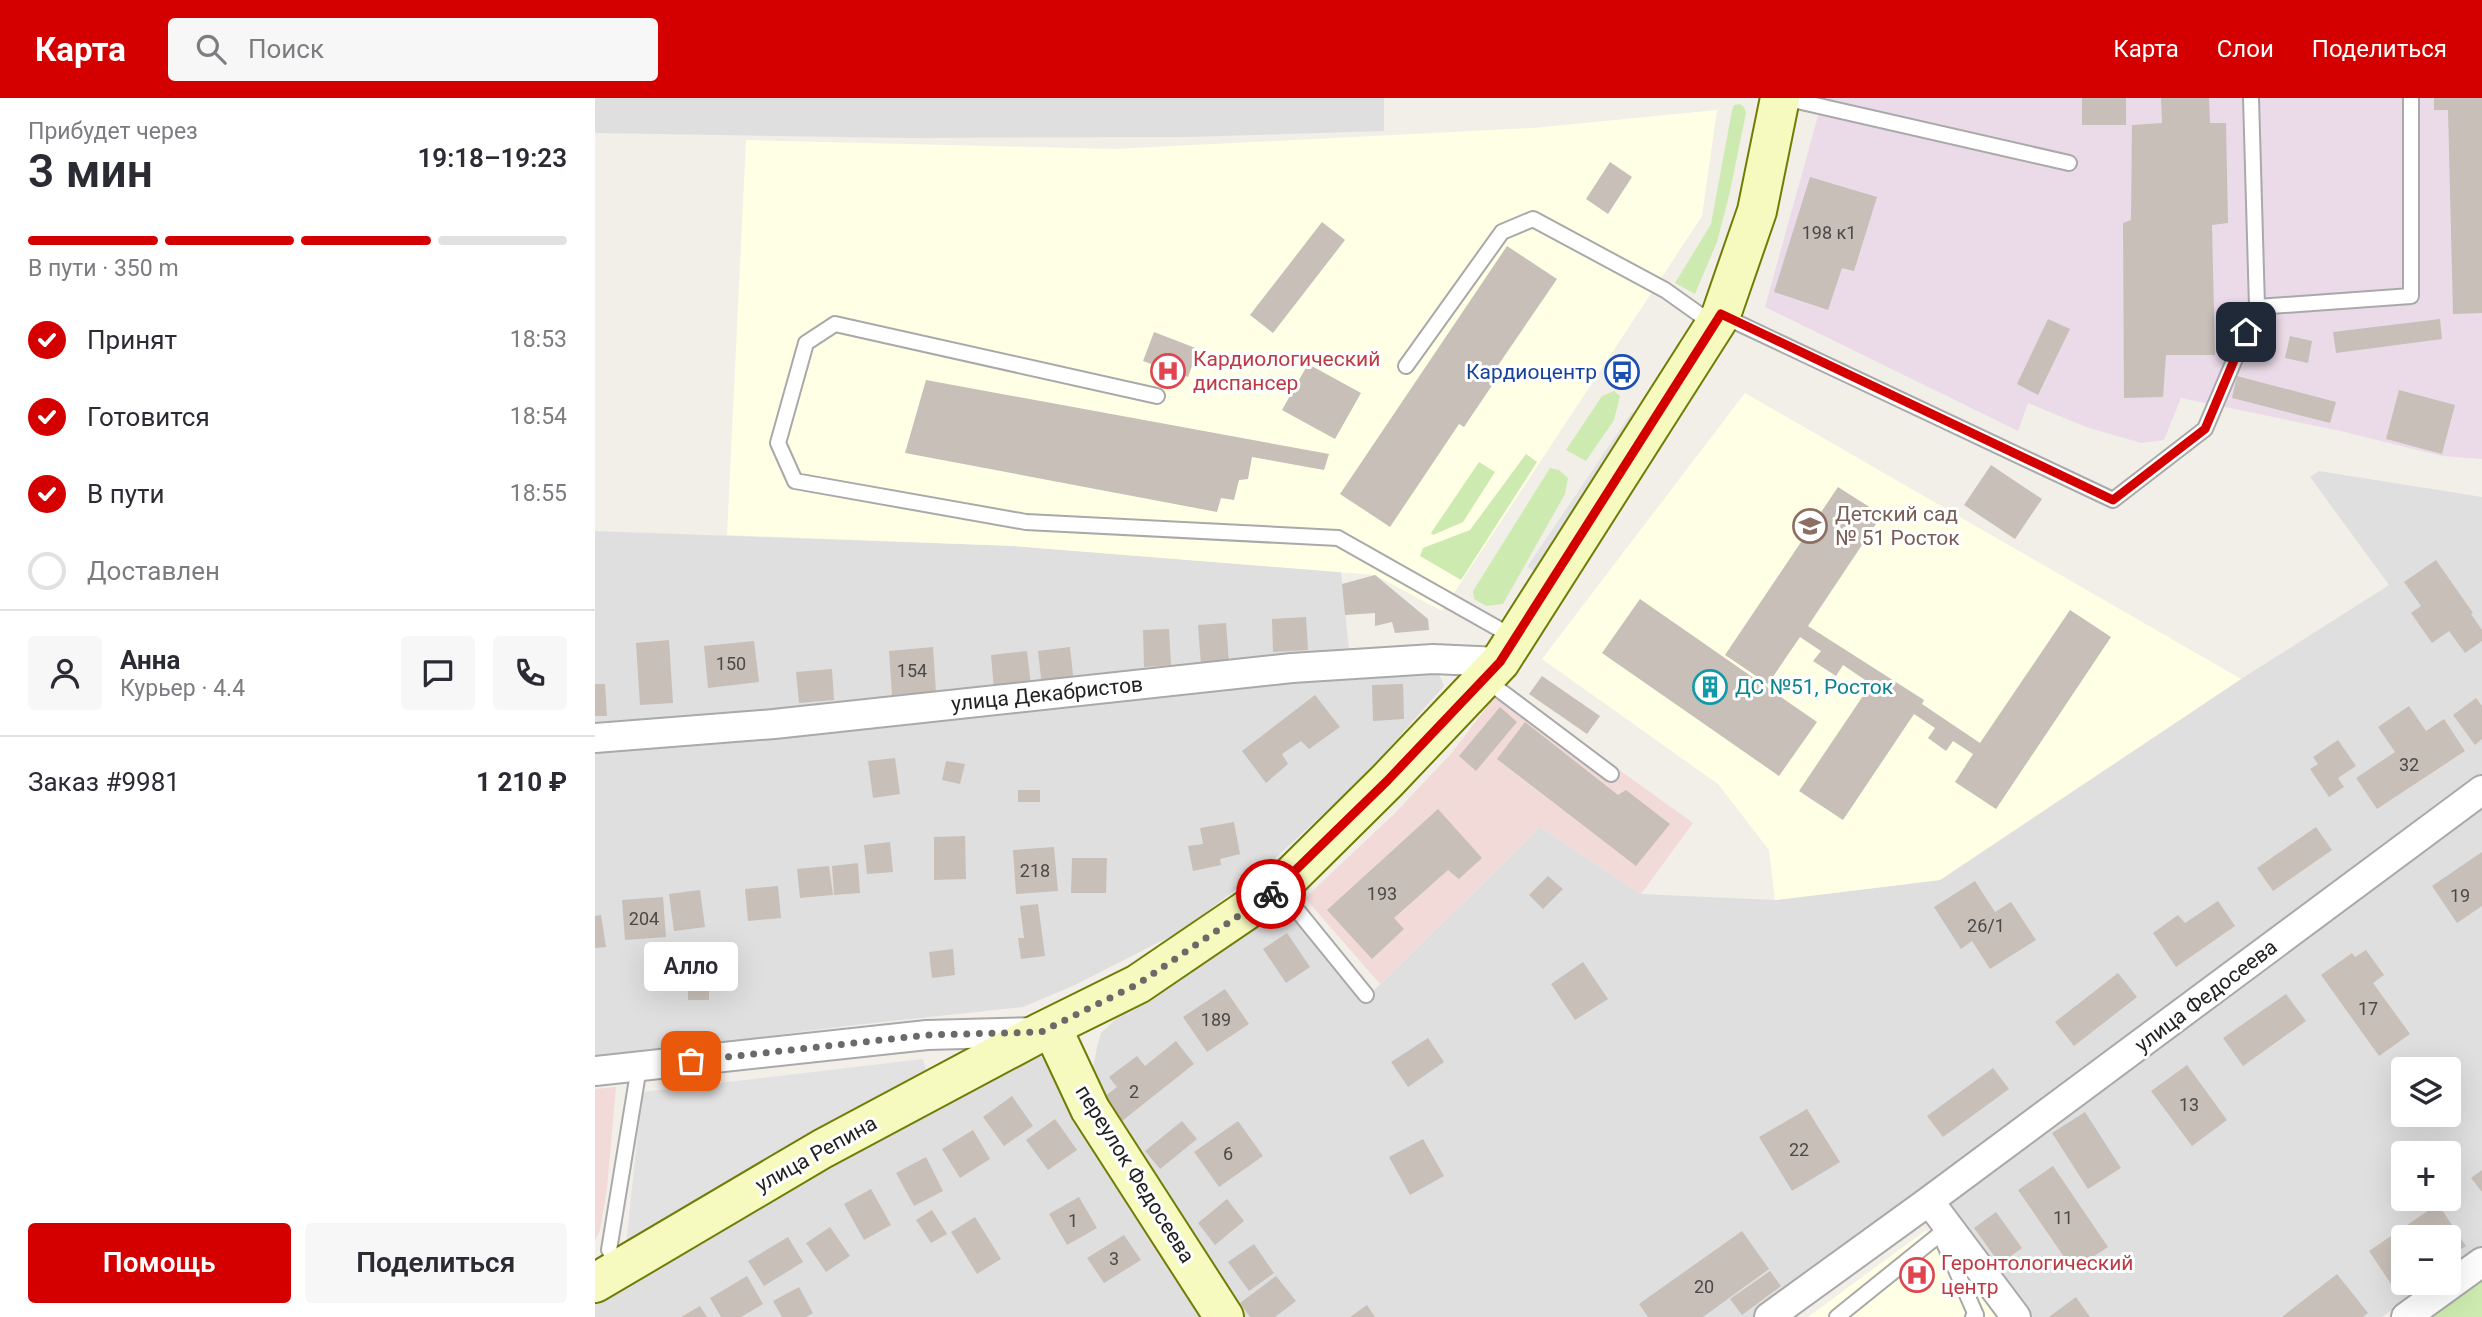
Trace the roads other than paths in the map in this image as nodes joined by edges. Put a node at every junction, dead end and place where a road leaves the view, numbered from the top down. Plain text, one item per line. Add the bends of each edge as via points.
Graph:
1 (1782, 98) edge
2 (2251, 98) edge
3 (2411, 98) edge
4 (2069, 163) dead end
5 (2256, 307) junction
6 (1718, 320) junction
7 (1406, 366) dead end
8 (1157, 396) dead end
9 (1500, 660) junction
10 (595, 738) edge
11 (1611, 774) dead end
12 (2482, 790) edge
13 (1279, 888) junction
14 (1366, 995) dead end
15 (1047, 1030) junction
16 (639, 1067) junction
17 (595, 1071) edge
18 (1929, 1201) junction
19 (2482, 1262) edge
20 (607, 1275) edge
21 (1224, 1317) edge
22 (1769, 1317) edge
23 (1837, 1317) edge
24 (1973, 1317) edge
25 (2016, 1317) edge
26 (2406, 1317) edge

1 - 4 lane
1 - 6 street, улица Репина via 1757,211
2 - 5 lane
3 - 5 lane via 2411,296
5 - 6 lane via 2205,429 2113,500
6 - 7 lane via 1533,219 1502,232
6 - 9 street, улица Репина
8 - 9 lane via 835,324 806,343 778,443 795,481 1013,520 1338,538
9 - 10 street, улица Декабристов via 1433,659 1292,668 774,724
9 - 11 lane
9 - 13 street, улица Репина
12 - 18 street, улица Федосеева
13 - 14 lane
13 - 15 street, улица Репина via 1138,984
15 - 16 street via 927,1035
15 - 20 street, улица Репина via 822,1149
15 - 21 street, переулок Федосеева via 1090,1110
16 - 17 street
16 - 20 lane
18 - 22 street, улица Федосеева
18 - 25 street
19 - 26 street
23 - 24 lane via 1940,1234 1976,1315

